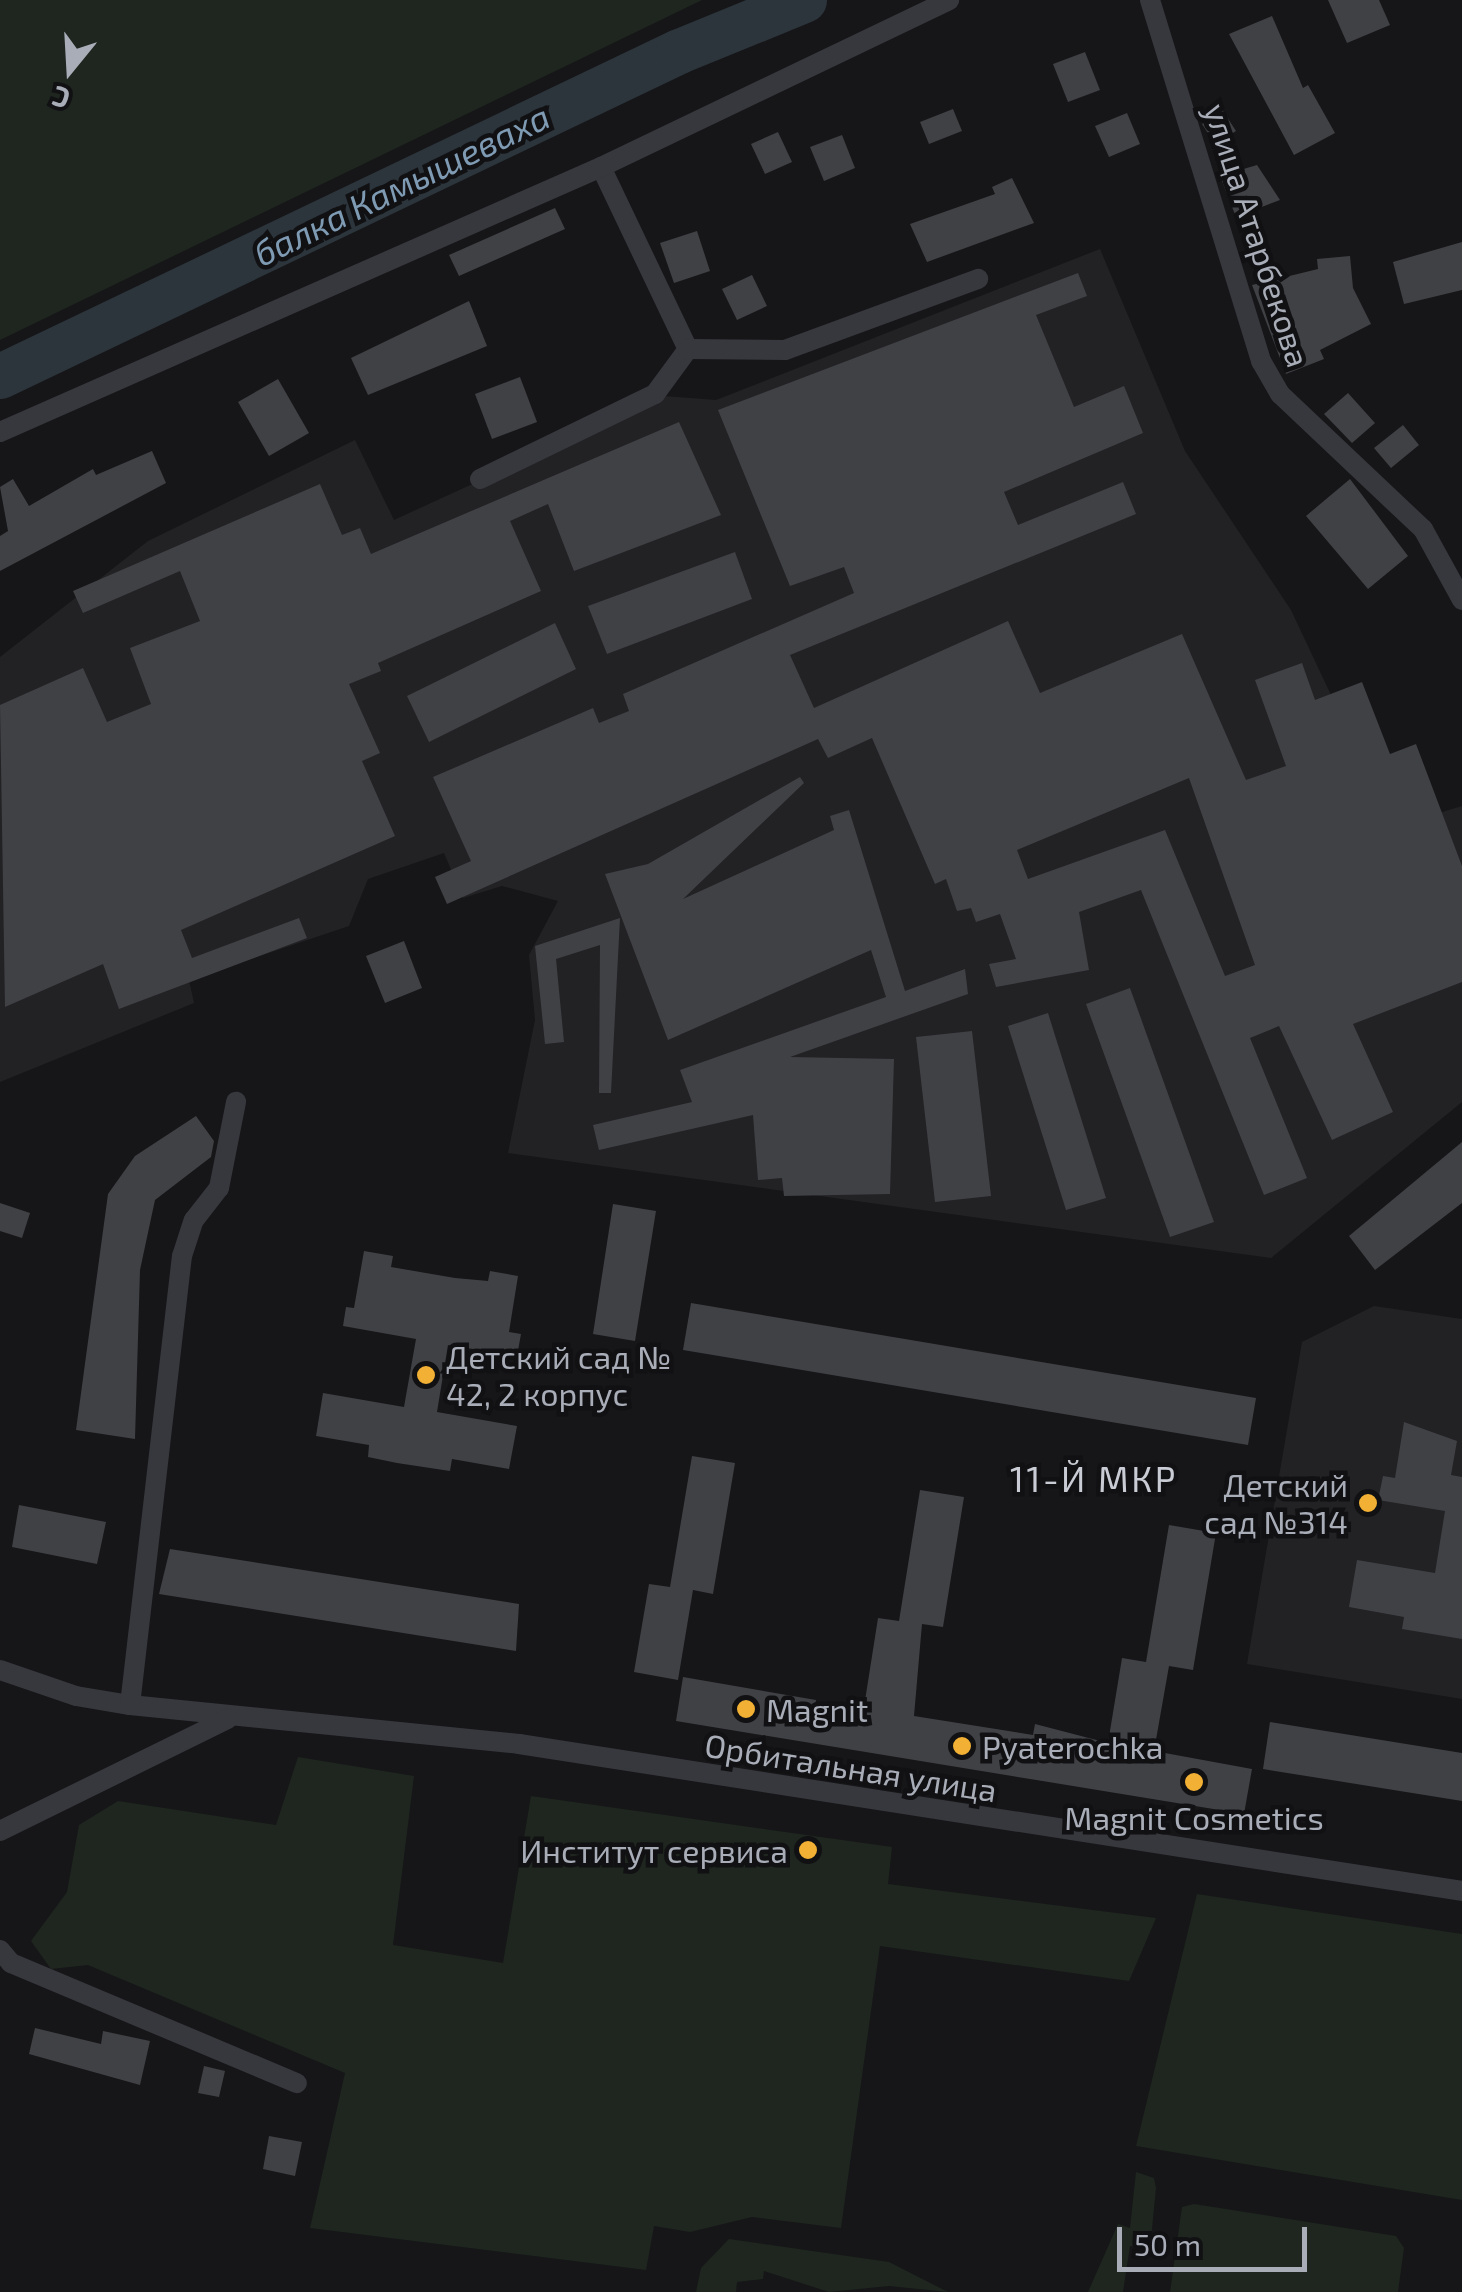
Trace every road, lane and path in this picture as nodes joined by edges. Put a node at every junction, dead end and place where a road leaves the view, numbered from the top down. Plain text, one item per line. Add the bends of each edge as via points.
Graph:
1 (948, 0) edge
2 (1150, 0) edge
3 (601, 167) junction
4 (978, 279) dead end
5 (688, 349) junction
6 (0, 432) edge
7 (480, 479) dead end
8 (1462, 600) edge
9 (236, 1102) dead end
10 (0, 1670) edge
11 (130, 1704) junction
12 (228, 1720) junction
13 (0, 1831) edge
14 (1462, 1891) edge
15 (0, 1950) edge
16 (297, 2083) dead end

1 - 3 street
2 - 8 street, улица Атарбекова via 1261,361 1280,394 1423,529
3 - 5 street
3 - 6 street
4 - 5 street via 785,350
5 - 7 street via 655,394
9 - 11 street via 219,1188 194,1220 182,1256
10 - 11 street, Орбитальная улица via 76,1696
11 - 12 street, Орбитальная улица
12 - 13 street
12 - 14 street, Орбитальная улица via 519,1744
15 - 16 street via 11,1963

